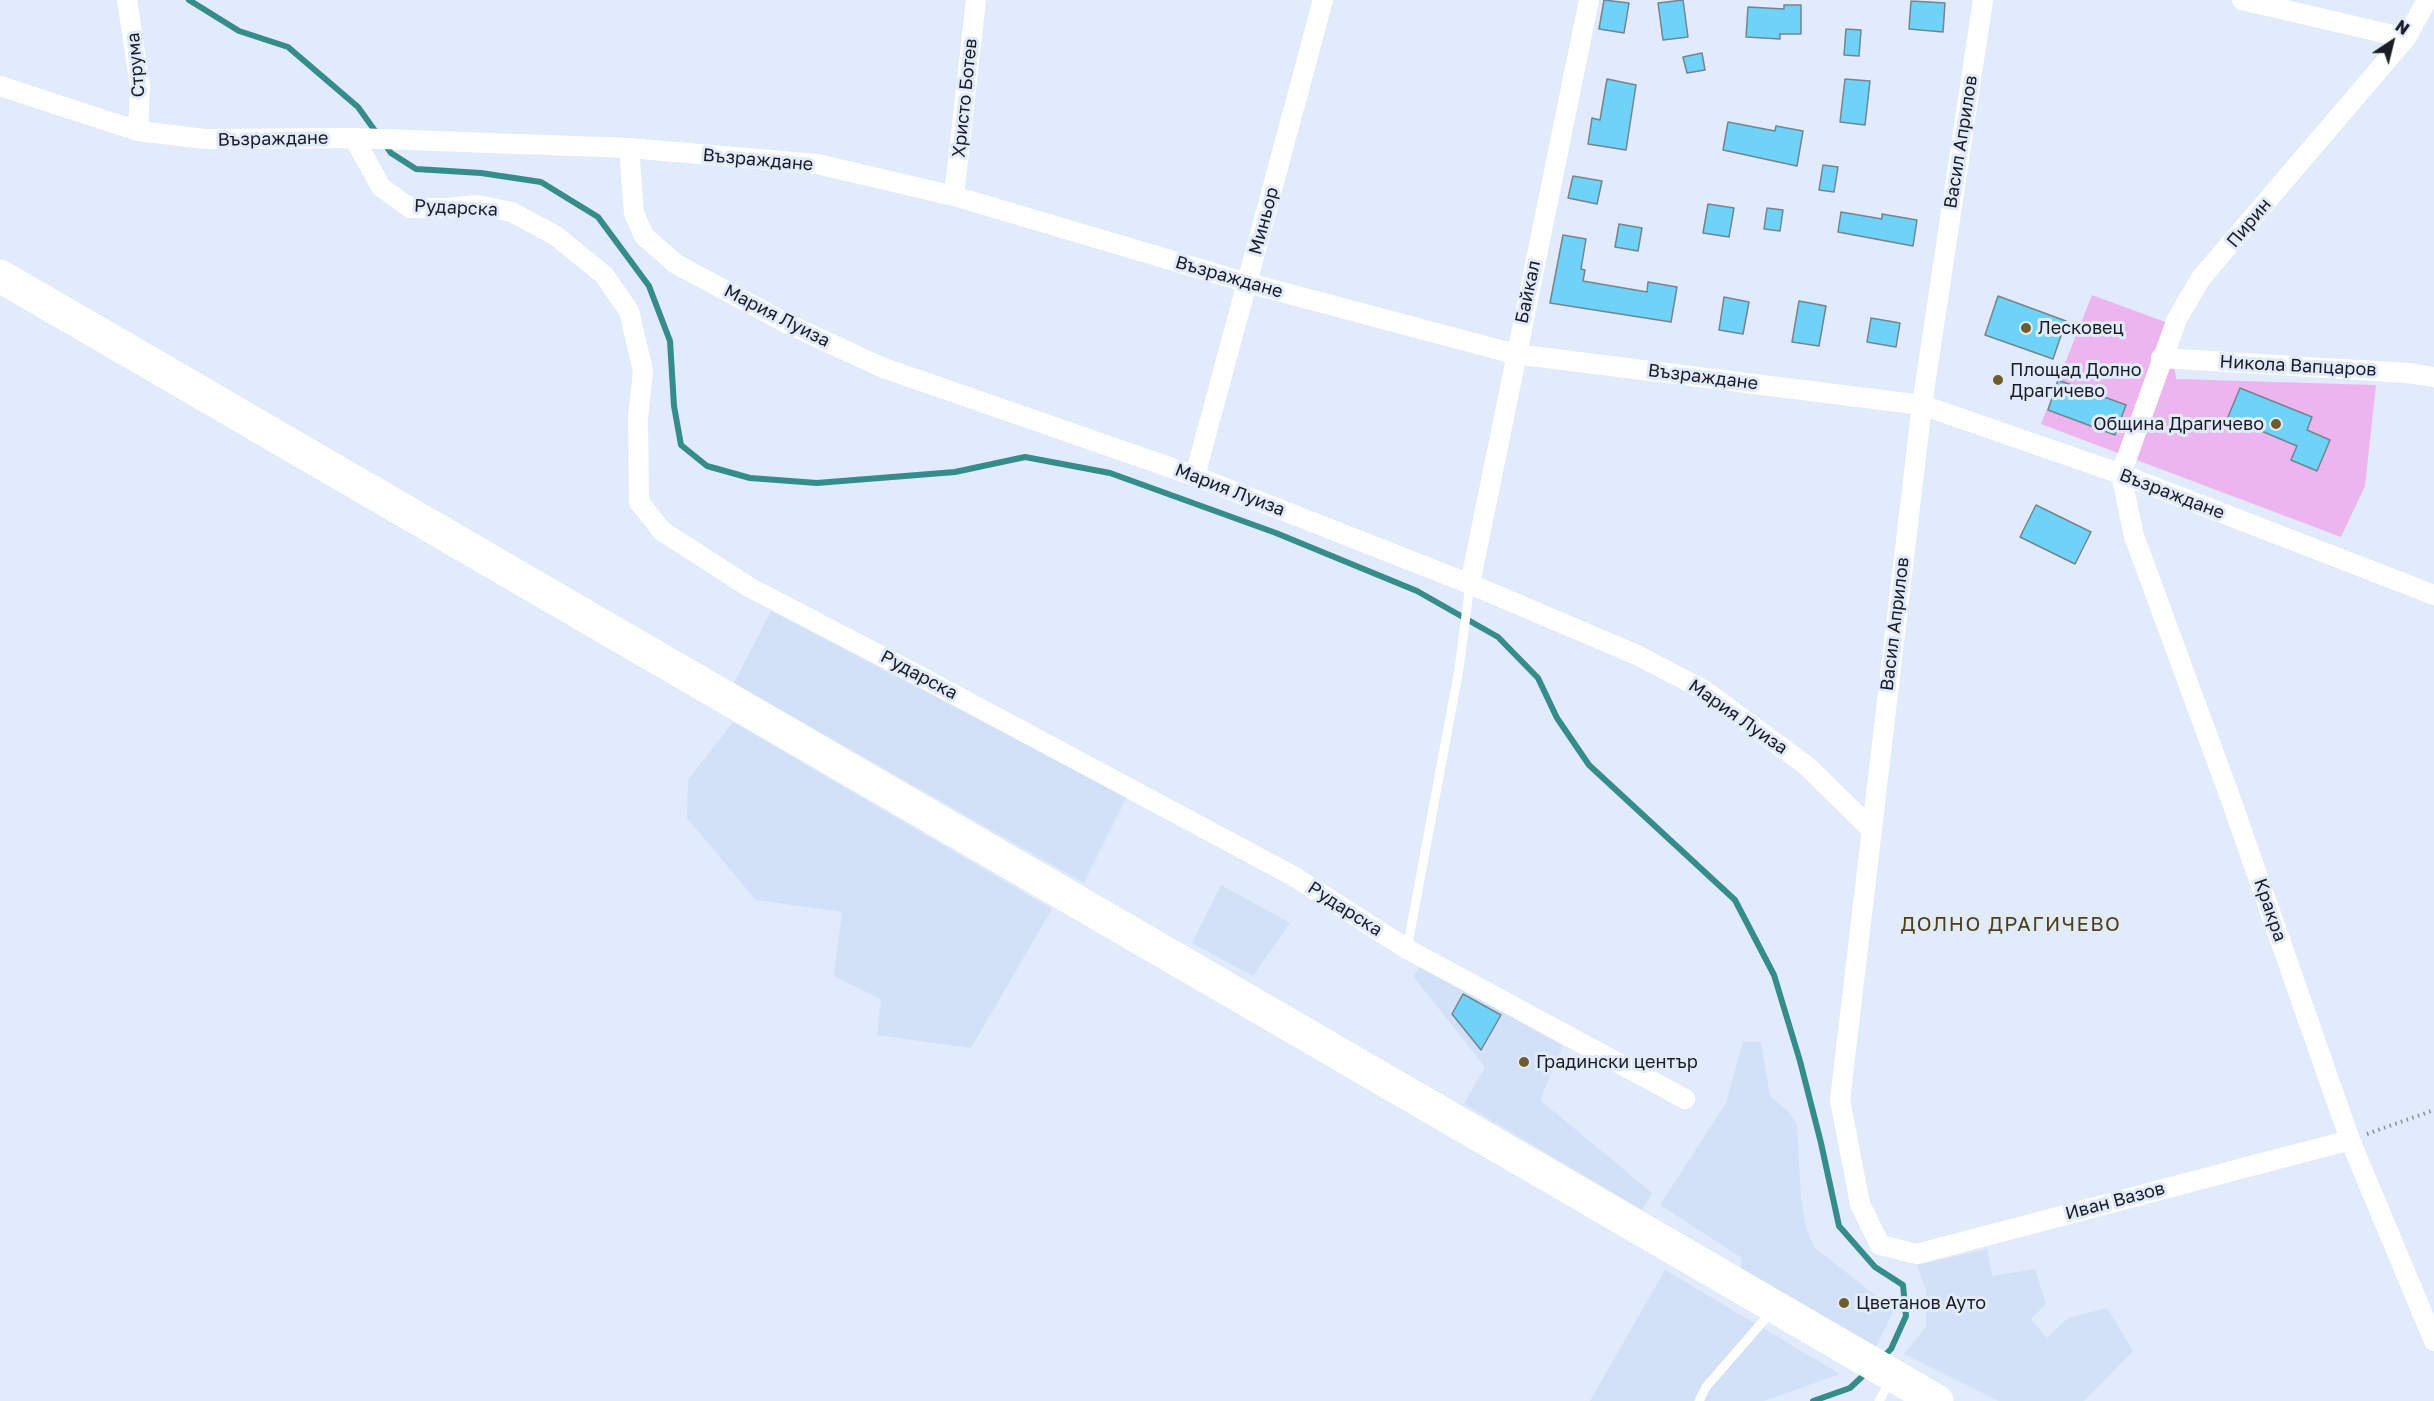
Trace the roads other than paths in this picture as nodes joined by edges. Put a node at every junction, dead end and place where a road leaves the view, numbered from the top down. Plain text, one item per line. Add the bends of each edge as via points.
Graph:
1 (127, 0) edge
2 (976, 0) edge
3 (1323, 0) edge
4 (1589, 0) edge
5 (1983, 0) edge
6 (2242, 0) edge
7 (2427, 0) edge
8 (2406, 38) junction
9 (0, 86) edge
10 (138, 132) junction
11 (360, 138) junction
12 (629, 148) junction
13 (954, 196) junction
14 (0, 276) edge
15 (1248, 283) junction
16 (1515, 354) junction
17 (2161, 358) junction
18 (2434, 377) edge
19 (1922, 405) junction
20 (2121, 474) junction
21 (1196, 476) junction
22 (1470, 584) junction
23 (2434, 595) edge
24 (1871, 829) junction
25 (1407, 950) junction
26 (1685, 1099) dead end
27 (2350, 1140) junction
28 (1880, 1245) joint
29 (1776, 1307) junction
30 (2434, 1341) edge
31 (1880, 1376) edge
32 (1699, 1401) edge
33 (1937, 1401) edge

1 - 10 street, Струма via 140,86
2 - 13 street, Христо Ботев
3 - 15 street, Миньор
4 - 16 street, Байкал
5 - 19 street, Васил Априлов
6 - 8 street
7 - 8 street, Пирин
8 - 17 street, Пирин via 2202,278 2177,319
9 - 10 street, Възраждане
10 - 11 street, Възраждане via 206,139
11 - 12 street, Възраждане
11 - 25 street, Рударска via 381,187 410,208 477,205 512,212 556,236 604,275 628,311 643,371 638,418 639,502 662,531 749,587 1295,877
12 - 13 street, Възраждане via 817,164
12 - 21 street, Мария Луиза via 634,213 644,236 676,264 786,323 881,367
13 - 15 street, Възраждане
14 - 29 highway
15 - 16 street, Възраждане
15 - 21 street, Миньор
16 - 19 street, Възраждане
16 - 22 street, Байкал
17 - 18 street, Никола Вапцаров
17 - 20 street, Пирин
19 - 20 street, Възраждане
19 - 24 street, Васил Априлов
20 - 23 street, Възраждане
20 - 27 street, Кракра via 2134,536
21 - 22 street, Мария Луиза
22 - 24 street, Мария Луиза via 1637,655 1704,690 1807,766
22 - 25 lane
24 - 28 street, Васил Априлов via 1840,1100 1860,1204
25 - 26 street, Рударска
27 - 28 street, Иван Вазов via 1917,1254
27 - 30 street, Кракра
29 - 31 highway
29 - 32 lane via 1706,1387
31 - 33 highway

